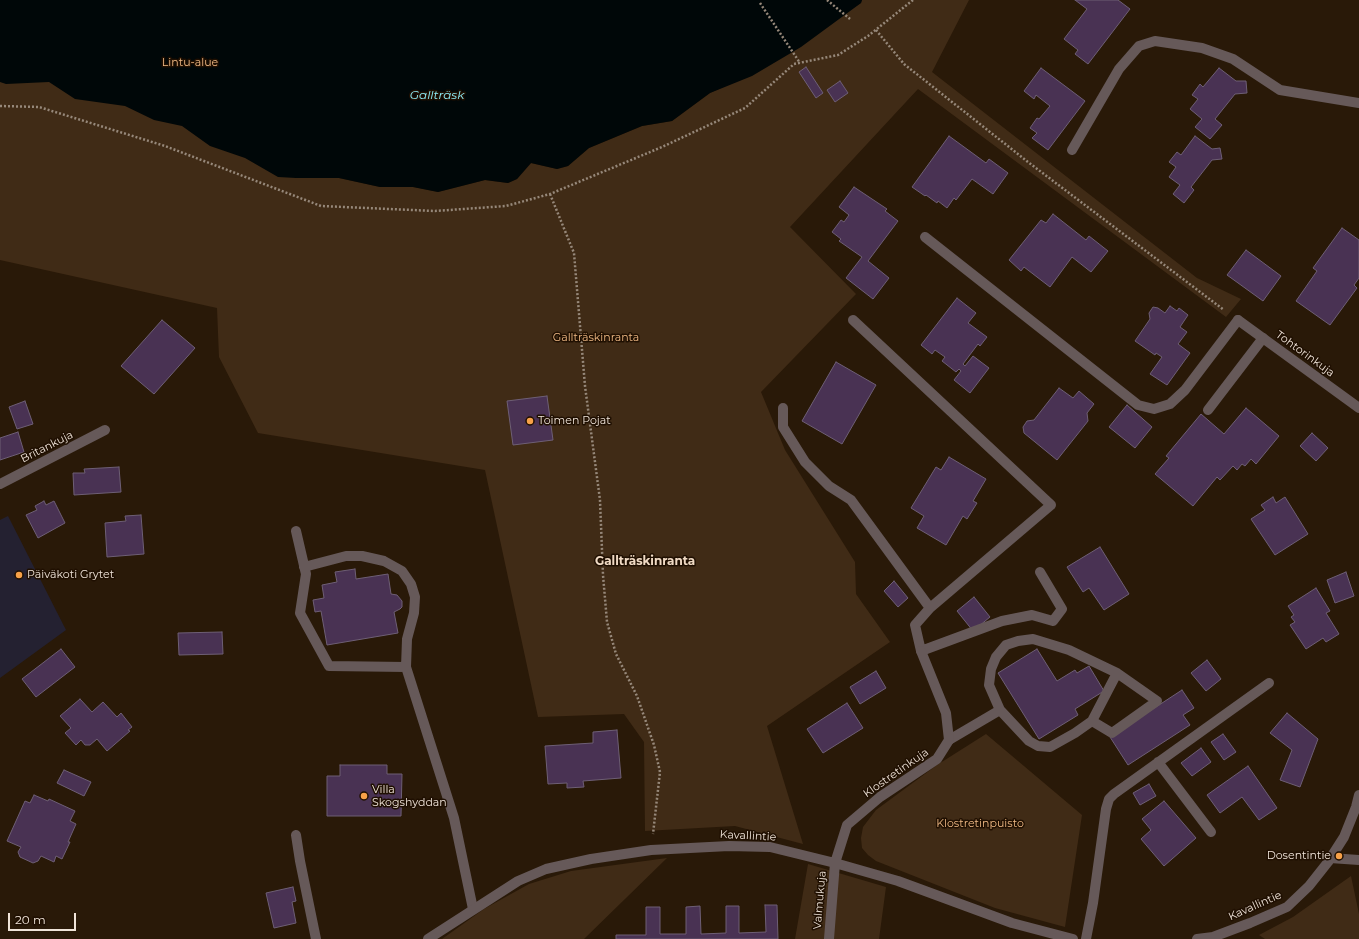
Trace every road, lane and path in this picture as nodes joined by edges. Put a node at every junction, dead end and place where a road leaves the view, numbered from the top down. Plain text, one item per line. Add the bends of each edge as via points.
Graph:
1 (827, 0) edge
2 (913, 0) edge
3 (760, 3) dead end
4 (850, 19) dead end
5 (876, 30) junction
6 (800, 63) junction
7 (1359, 103) edge
8 (0, 107) edge
9 (1072, 150) dead end
10 (550, 194) junction
11 (925, 237) dead end
12 (853, 320) dead end
13 (1238, 320) junction
14 (1262, 338) junction
15 (783, 408) dead end
16 (1359, 408) edge
17 (1208, 410) dead end
18 (105, 430) dead end
19 (0, 484) edge
20 (296, 531) dead end
21 (304, 567) junction
22 (1040, 572) dead end
23 (930, 608) junction
24 (921, 651) junction
25 (406, 667) junction
26 (1118, 673) junction
27 (1269, 683) dead end
28 (1000, 710) junction
29 (1092, 721) junction
30 (949, 740) junction
31 (1158, 762) junction
32 (1359, 795) edge
33 (1357, 807) edge
34 (1211, 832) dead end
35 (296, 835) dead end
36 (651, 850) junction
37 (1330, 858) junction
38 (1359, 860) edge
39 (835, 863) junction
40 (473, 909) junction
41 (1213, 938) edge
42 (316, 939) edge
43 (428, 939) edge
44 (829, 939) edge
45 (1074, 939) edge
46 (1086, 939) edge
47 (1197, 939) edge

1 - 4 path
2 - 5 path
3 - 6 path
5 - 6 path via 838,54
5 - 13 path via 904,64 1028,162
6 - 10 path via 794,64 745,108 662,147
7 - 9 street via 1280,90 1233,59 1202,48 1155,41 1139,46 1119,69
8 - 10 path via 39,107 164,146 321,206 435,211 506,206
10 - 36 path via 574,253 585,386 600,500 607,622 616,654 637,696 650,731 660,772
11 - 13 street via 1138,405 1154,409 1170,404 1186,390
12 - 23 street via 1051,505
13 - 14 street, Tohtorinkuja
14 - 16 street, Tohtorinkuja
14 - 17 street
15 - 23 street via 783,427 805,462 829,486 851,500
18 - 19 street, Britankuja
20 - 21 street
21 - 25 street via 306,574 300,613 329,666
21 - 25 street via 346,556 362,556 384,561 402,571 416,597 407,639
22 - 24 street via 1062,609 1053,621 1032,615 1002,621
23 - 24 street via 915,625
24 - 30 street via 946,712
25 - 40 street via 454,818
26 - 28 street via 1069,650 1033,639 1018,641 1006,645 996,657 991,670 989,685
26 - 29 street
26 - 29 street via 1157,701 1112,733
27 - 31 street
28 - 29 street via 1038,746 1050,747
28 - 30 street
30 - 39 street, Klostretinkuja via 937,759 880,797 847,825
31 - 34 street
31 - 46 street via 1109,799
32 - 33 street, Kavallintie
33 - 37 street, Kavallintie via 1344,837
35 - 42 street
36 - 39 street, Kavallintie via 729,846 770,847
36 - 40 street, Kavallintie via 546,869 518,881
37 - 38 street
37 - 41 street, Kavallintie via 1309,886 1287,907
39 - 44 street, Valmukuja
39 - 45 street, Kavallintie via 898,881 1012,923
40 - 43 street, Kavallintie
41 - 47 street, Kavallintie

